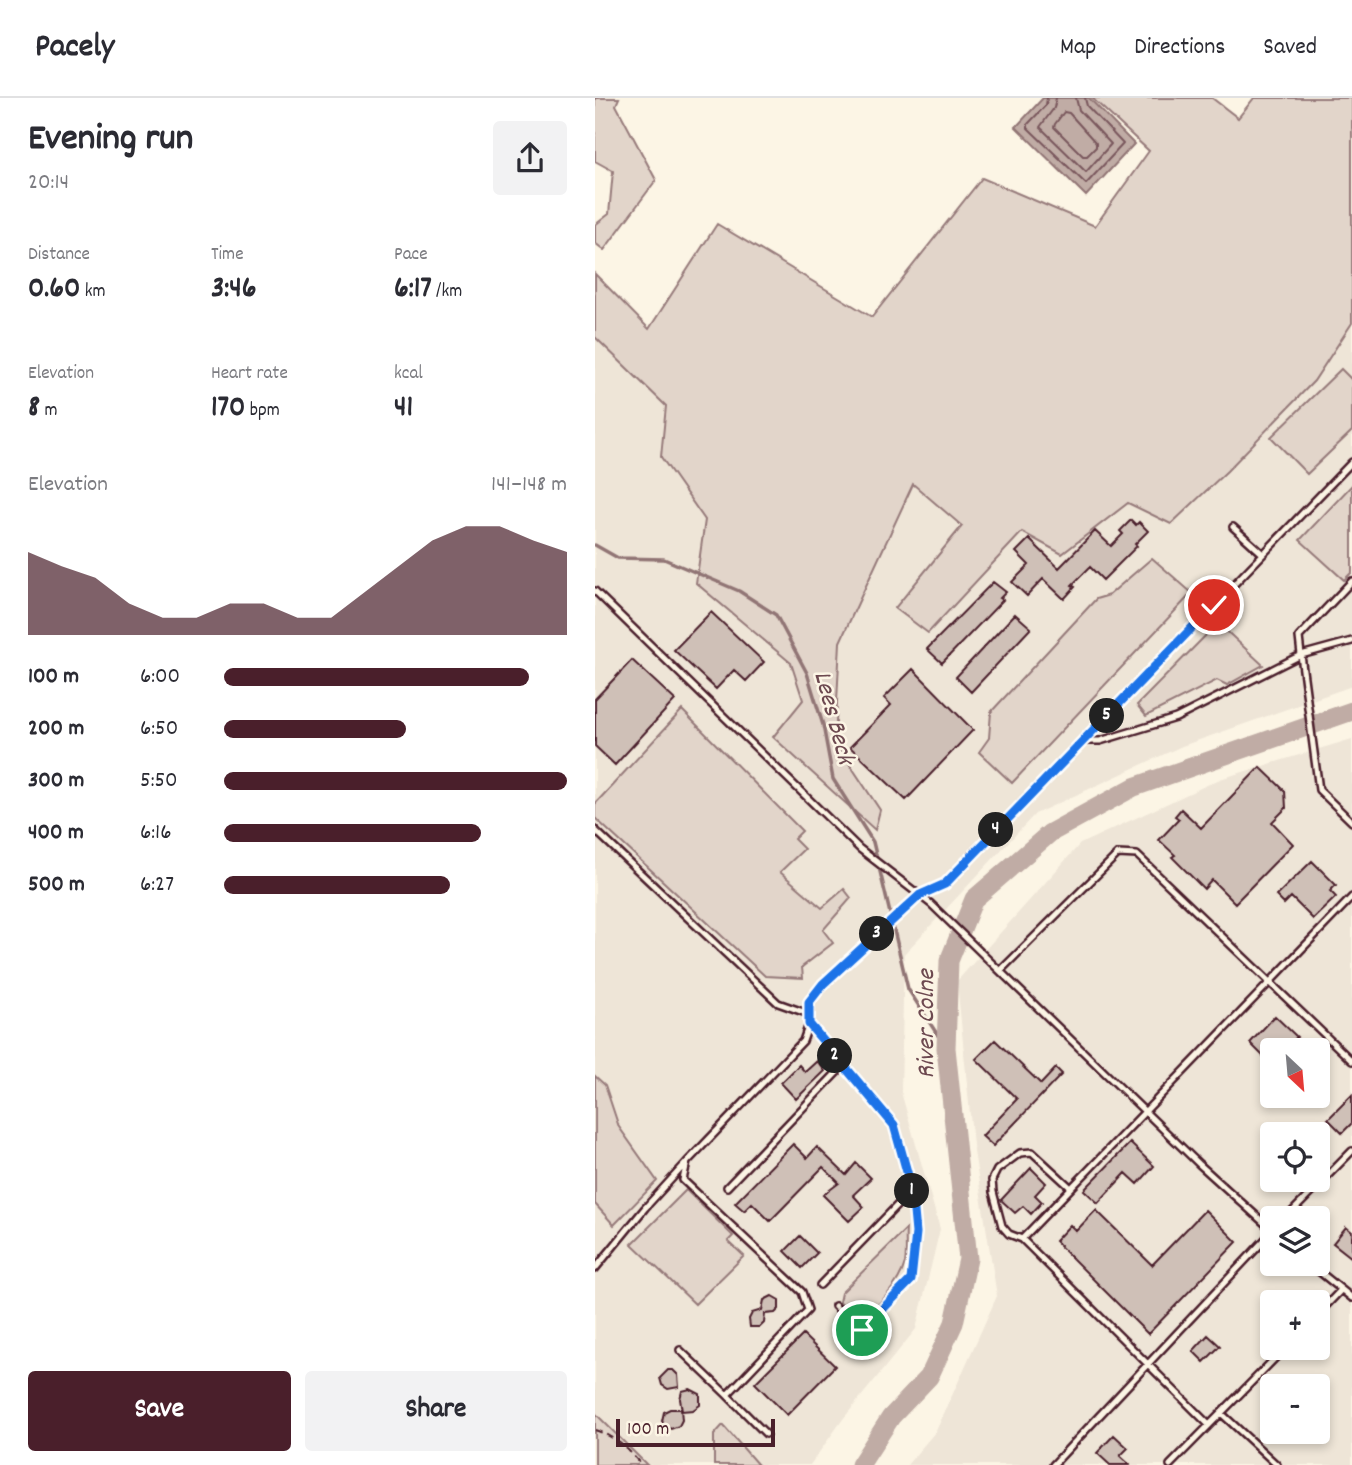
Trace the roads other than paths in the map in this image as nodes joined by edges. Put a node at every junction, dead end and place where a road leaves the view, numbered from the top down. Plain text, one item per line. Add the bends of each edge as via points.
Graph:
1 (1352, 462) edge
2 (1233, 527) dead end
3 (1263, 554) junction
4 (1352, 581) edge
5 (595, 592) edge
6 (1352, 640) edge
7 (1301, 655) junction
8 (1083, 741) junction
9 (1352, 822) edge
10 (595, 830) edge
11 (920, 895) junction
12 (1352, 897) edge
13 (1001, 970) junction
14 (1270, 984) junction
15 (809, 1014) junction
16 (809, 1024) junction
17 (1352, 1061) edge
18 (843, 1066) junction
19 (1145, 1111) junction
20 (1352, 1151) edge
21 (687, 1162) junction
22 (727, 1187) dead end
23 (1071, 1188) junction
24 (912, 1190) junction
25 (1298, 1206) edge
26 (1260, 1220) edge
27 (1021, 1239) junction
28 (1260, 1244) edge
29 (595, 1269) edge
30 (1324, 1276) edge
31 (820, 1284) dead end
32 (1341, 1290) junction
33 (1352, 1298) edge
34 (1330, 1301) edge
35 (835, 1306) dead end
36 (680, 1350) dead end
37 (1273, 1360) edge
38 (1148, 1364) junction
39 (727, 1395) junction
40 (1221, 1413) junction
41 (1209, 1425) junction
42 (766, 1434) dead end
43 (1053, 1465) edge
44 (1170, 1465) edge
45 (1277, 1465) edge

1 - 3 lane
2 - 3 lane
3 - 8 lane
4 - 7 lane via 1299,636
5 - 11 lane via 860,849
6 - 7 lane
7 - 8 lane via 1176,718 1100,741
7 - 9 lane via 1319,790
8 - 11 lane via 945,884
10 - 15 lane via 778,1003
11 - 13 lane
11 - 15 lane via 823,984 809,1002
12 - 14 lane
13 - 14 lane via 1118,854 1137,855
13 - 19 lane
14 - 17 lane
14 - 19 lane
15 - 16 lane
16 - 18 lane
16 - 21 lane via 803,1041
18 - 22 lane
18 - 24 lane via 894,1125
19 - 23 lane
19 - 26 lane
20 - 25 lane
21 - 29 lane
21 - 39 lane via 683,1180 801,1292 809,1310
23 - 27 lane
23 - 27 lane via 1032,1152 1020,1153 997,1170 993,1192 1002,1226
24 - 31 lane
24 - 35 lane via 916,1233 911,1280 862,1330
27 - 38 lane
28 - 38 lane
30 - 32 lane
32 - 33 lane
32 - 34 lane
36 - 39 lane
37 - 40 lane
38 - 41 lane
38 - 43 lane
39 - 42 lane
40 - 41 lane
40 - 45 lane
41 - 44 lane

